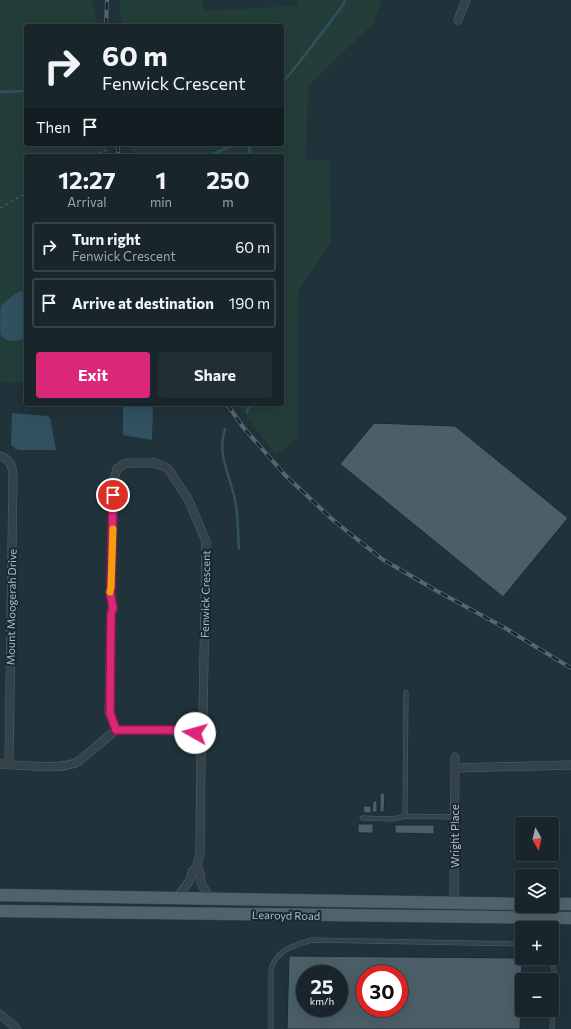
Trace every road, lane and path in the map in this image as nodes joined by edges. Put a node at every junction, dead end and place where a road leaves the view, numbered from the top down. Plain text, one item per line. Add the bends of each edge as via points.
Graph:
1 (466, 0) edge
2 (458, 20) dead end
3 (108, 149) dead end
4 (97, 154) edge
5 (24, 194) edge
6 (0, 208) edge
7 (0, 456) edge
8 (406, 692) dead end
9 (116, 730) junction
10 (195, 733) junction
11 (455, 757) dead end
12 (0, 764) edge
13 (9, 765) junction
14 (571, 765) edge
15 (455, 768) junction
16 (405, 816) junction
17 (454, 817) junction
18 (362, 818) dead end
19 (197, 866) junction
20 (0, 895) edge
21 (177, 898) junction
22 (210, 898) junction
23 (454, 903) junction
24 (515, 904) edge
25 (559, 904) edge
26 (571, 904) edge
27 (0, 911) edge
28 (571, 918) edge
29 (515, 944) edge
30 (553, 965) edge
31 (0, 1014) edge
32 (17, 1029) edge
33 (271, 1029) edge
34 (552, 1029) edge

1 - 2 street
3 - 4 path
5 - 6 path
7 - 13 street, Mount Moogerah Drive via 12,464 13,474
8 - 16 lane
9 - 10 street via 190,730
9 - 10 street, Fenwick Crescent via 110,713 113,608 110,592 114,474 119,466 124,464 155,463 169,470 186,494 206,541 203,716
9 - 13 street via 72,765
10 - 19 street via 201,740 200,852
11 - 15 street, Wright Place
12 - 13 street
14 - 15 street
15 - 17 street, Wright Place
16 - 17 lane
16 - 18 lane via 393,819
17 - 23 street, Wright Place
19 - 21 street
19 - 22 street via 201,883
20 - 21 main road, Learoyd Road
21 - 22 main road, Learoyd Road
22 - 23 main road, Learoyd Road
23 - 24 main road, Learoyd Road
25 - 26 main road
27 - 28 main road, Learoyd Road
29 - 33 lane via 312,940 293,945 282,951 273,962
30 - 34 lane
31 - 32 street

